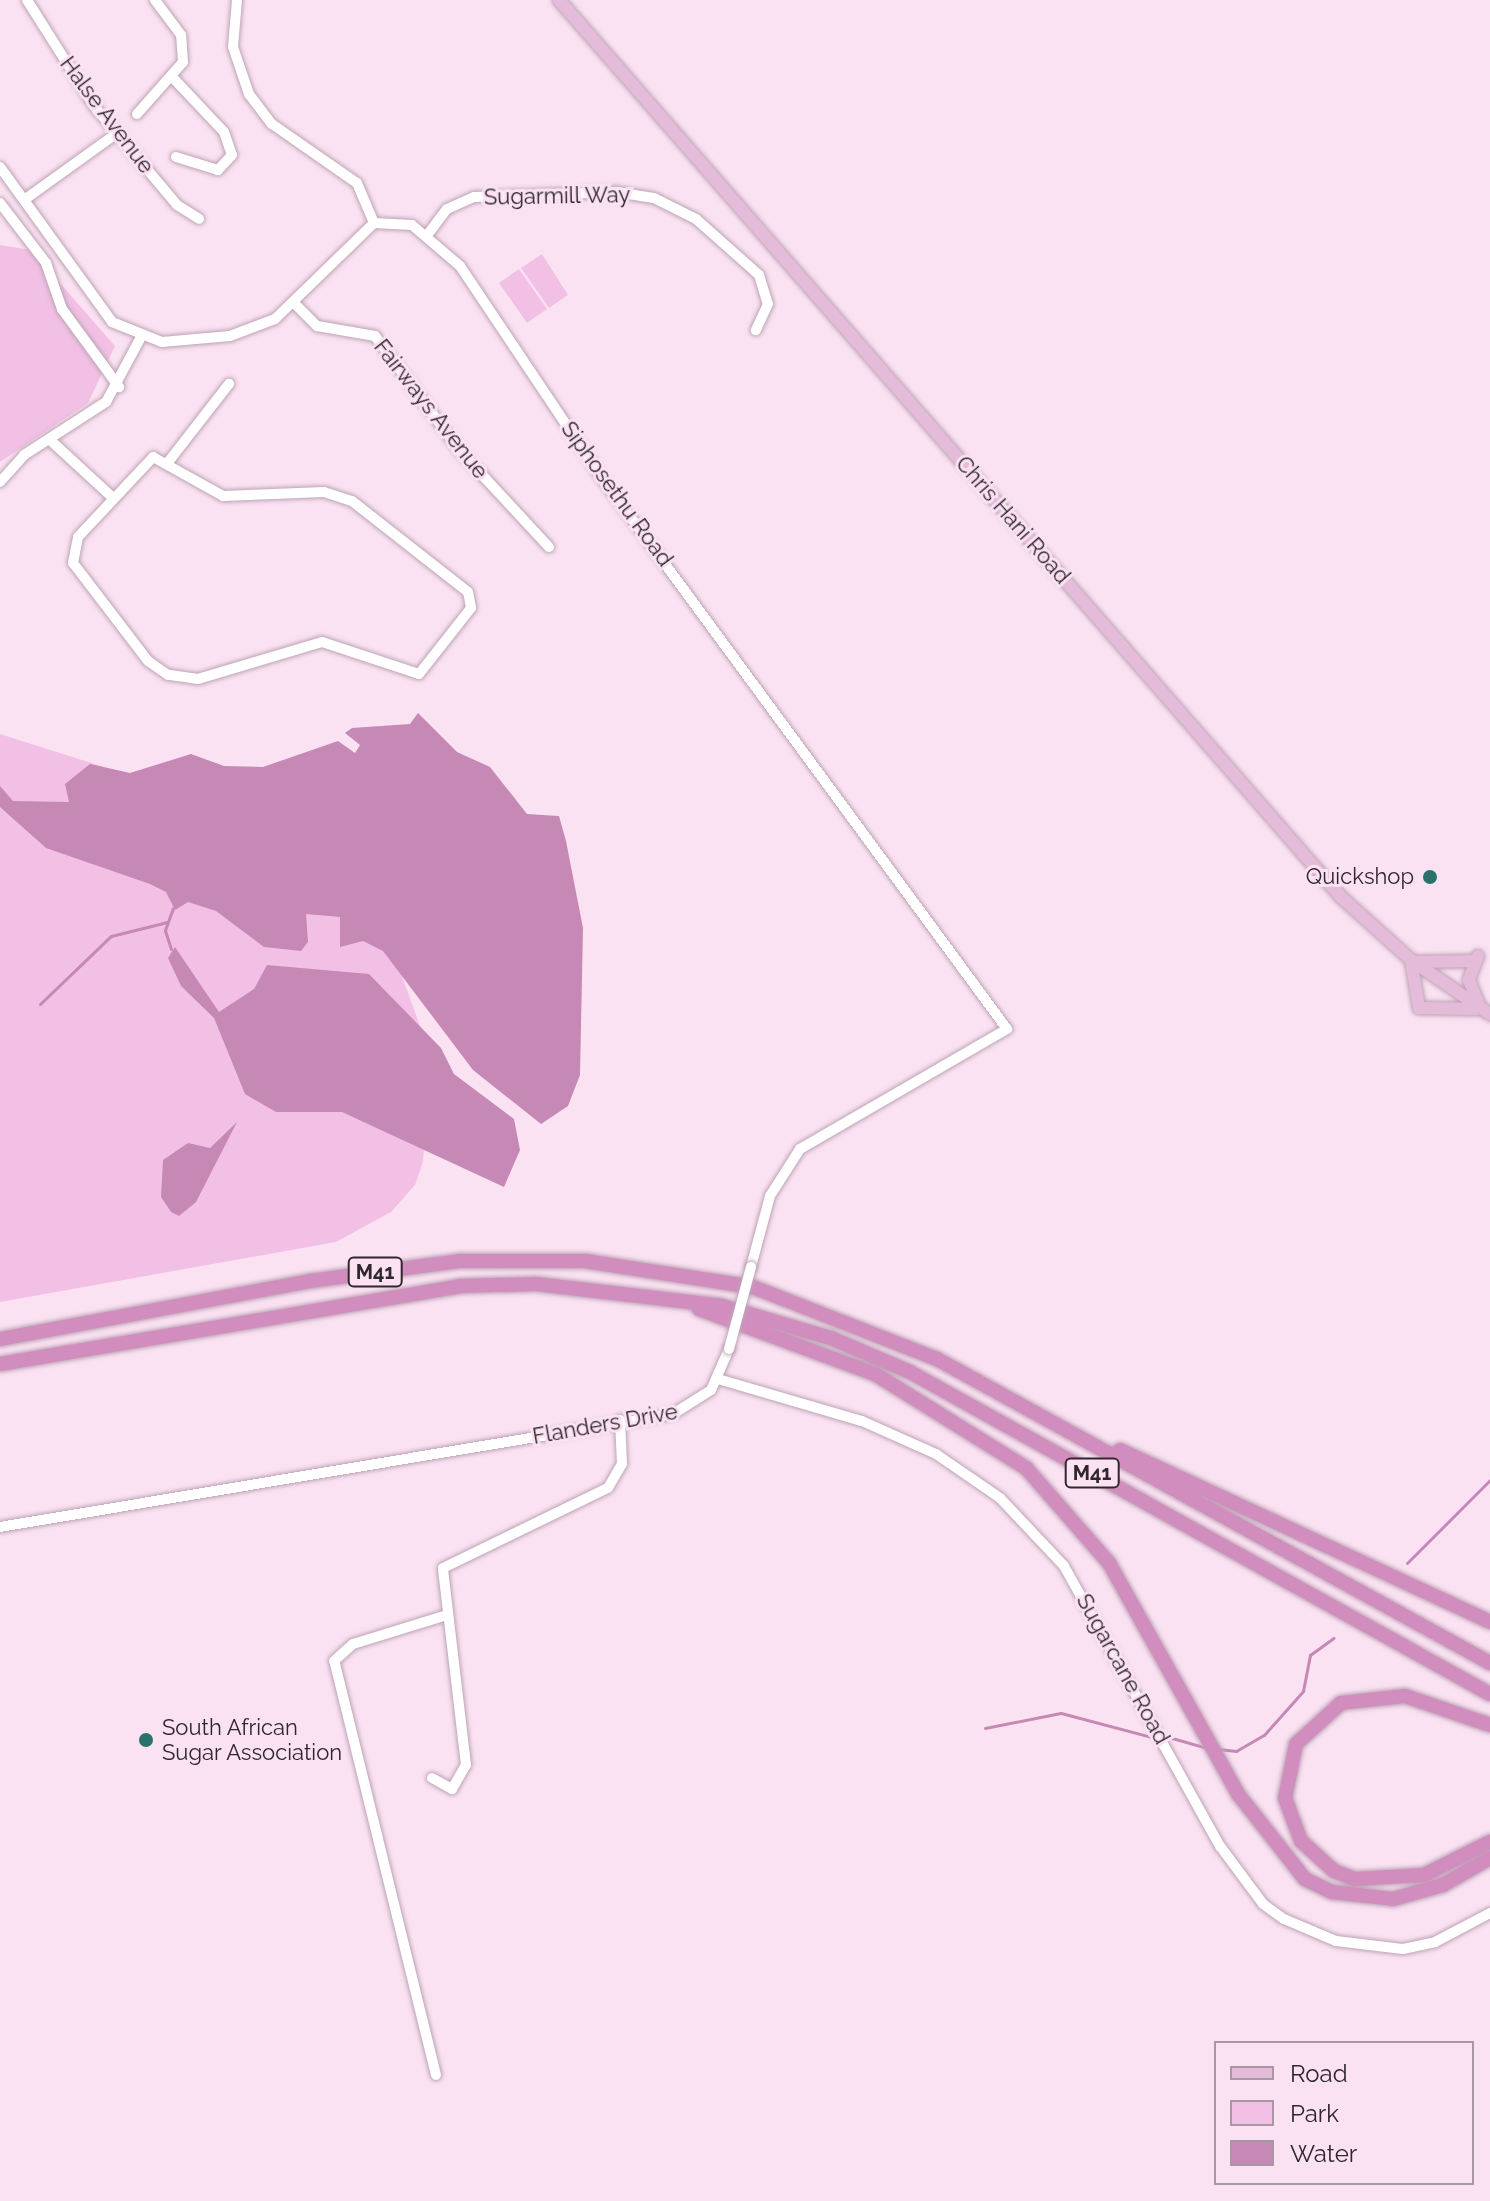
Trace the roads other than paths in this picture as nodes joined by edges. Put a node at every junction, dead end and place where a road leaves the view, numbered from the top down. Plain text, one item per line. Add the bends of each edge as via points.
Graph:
1 (27, 0) edge
2 (155, 0) edge
3 (237, 0) edge
4 (559, 0) edge
5 (175, 80) junction
6 (137, 114) dead end
7 (116, 134) junction
8 (176, 157) dead end
9 (0, 167) edge
10 (24, 200) junction
11 (0, 203) edge
12 (199, 219) dead end
13 (374, 223) junction
14 (428, 234) junction
15 (296, 305) junction
16 (756, 330) dead end
17 (141, 337) junction
18 (229, 384) dead end
19 (119, 387) junction
20 (49, 439) junction
21 (169, 461) junction
22 (0, 482) edge
23 (112, 497) junction
24 (549, 547) dead end
25 (1411, 960) junction
26 (1487, 1012) edge
27 (1007, 1029) joint
28 (675, 1302) junction
29 (0, 1338) edge
30 (0, 1364) edge
31 (718, 1379) junction
32 (1043, 1416) junction
33 (620, 1420) junction
34 (0, 1527) edge
35 (444, 1616) junction
36 (1490, 1622) edge
37 (1490, 1663) edge
38 (1490, 1694) edge
39 (1490, 1725) edge
40 (432, 1778) dead end
41 (1490, 1842) edge
42 (1490, 1858) edge
43 (1490, 1913) edge
44 (436, 2075) dead end

1 - 7 street, Halse Avenue
2 - 5 street via 181,35
3 - 13 street via 233,47 249,94 272,124 357,183
4 - 25 main road, Chris Hani Road via 1341,897
5 - 6 street
5 - 8 street via 224,132 232,155 218,170
7 - 10 street
7 - 12 street, Halse Avenue via 177,205
9 - 10 street
10 - 17 street via 112,322
11 - 19 street via 46,263 62,309
13 - 14 street, Siphosethu Road via 402,222
13 - 15 street
14 - 16 street, Sugarmill Way via 447,209 474,197 616,192 654,198 696,219 759,275 768,304
14 - 27 street, Siphosethu Road via 460,266 604,481
15 - 17 street via 230,336 175,343
15 - 24 street, Fairways Avenue via 317,326 375,336 460,451
17 - 19 street
18 - 21 street
19 - 20 street
20 - 22 street
20 - 23 street
21 - 23 street via 153,457
21 - 23 street via 231,497 324,492 352,501 468,592 471,608 419,674 322,642 178,678 148,661 73,563 78,537
25 - 26 main road, Chris Hani Road
25 - 26 main road via 1419,1008
25 - 26 main road via 1475,958 1470,987
27 - 31 street, Flanders Drive, bridge via 800,1149 770,1196
28 - 30 highway, M41 via 536,1284 459,1286
28 - 38 highway, M41 via 784,1322 910,1372
28 - 42 highway via 875,1374 1026,1468 1109,1563 1264,1837 1305,1879 1343,1894 1393,1899 1443,1885
29 - 32 highway, M41 via 409,1267 585,1261 784,1296 885,1335
31 - 33 street, Flanders Drive via 689,1408
31 - 43 street, Sugarcane Road via 862,1421 936,1454 1000,1498 1064,1566 1220,1846 1263,1904 1284,1919 1336,1941 1403,1949 1435,1942
32 - 36 highway
32 - 37 highway, M41
33 - 34 street, Flanders Drive
33 - 35 street via 616,1481 498,1547 443,1568
35 - 40 street via 462,1700 466,1765 452,1789
35 - 44 street via 353,1644 334,1661
39 - 41 highway via 1405,1696 1341,1703 1296,1744 1285,1798 1301,1841 1334,1871 1355,1879 1424,1875

